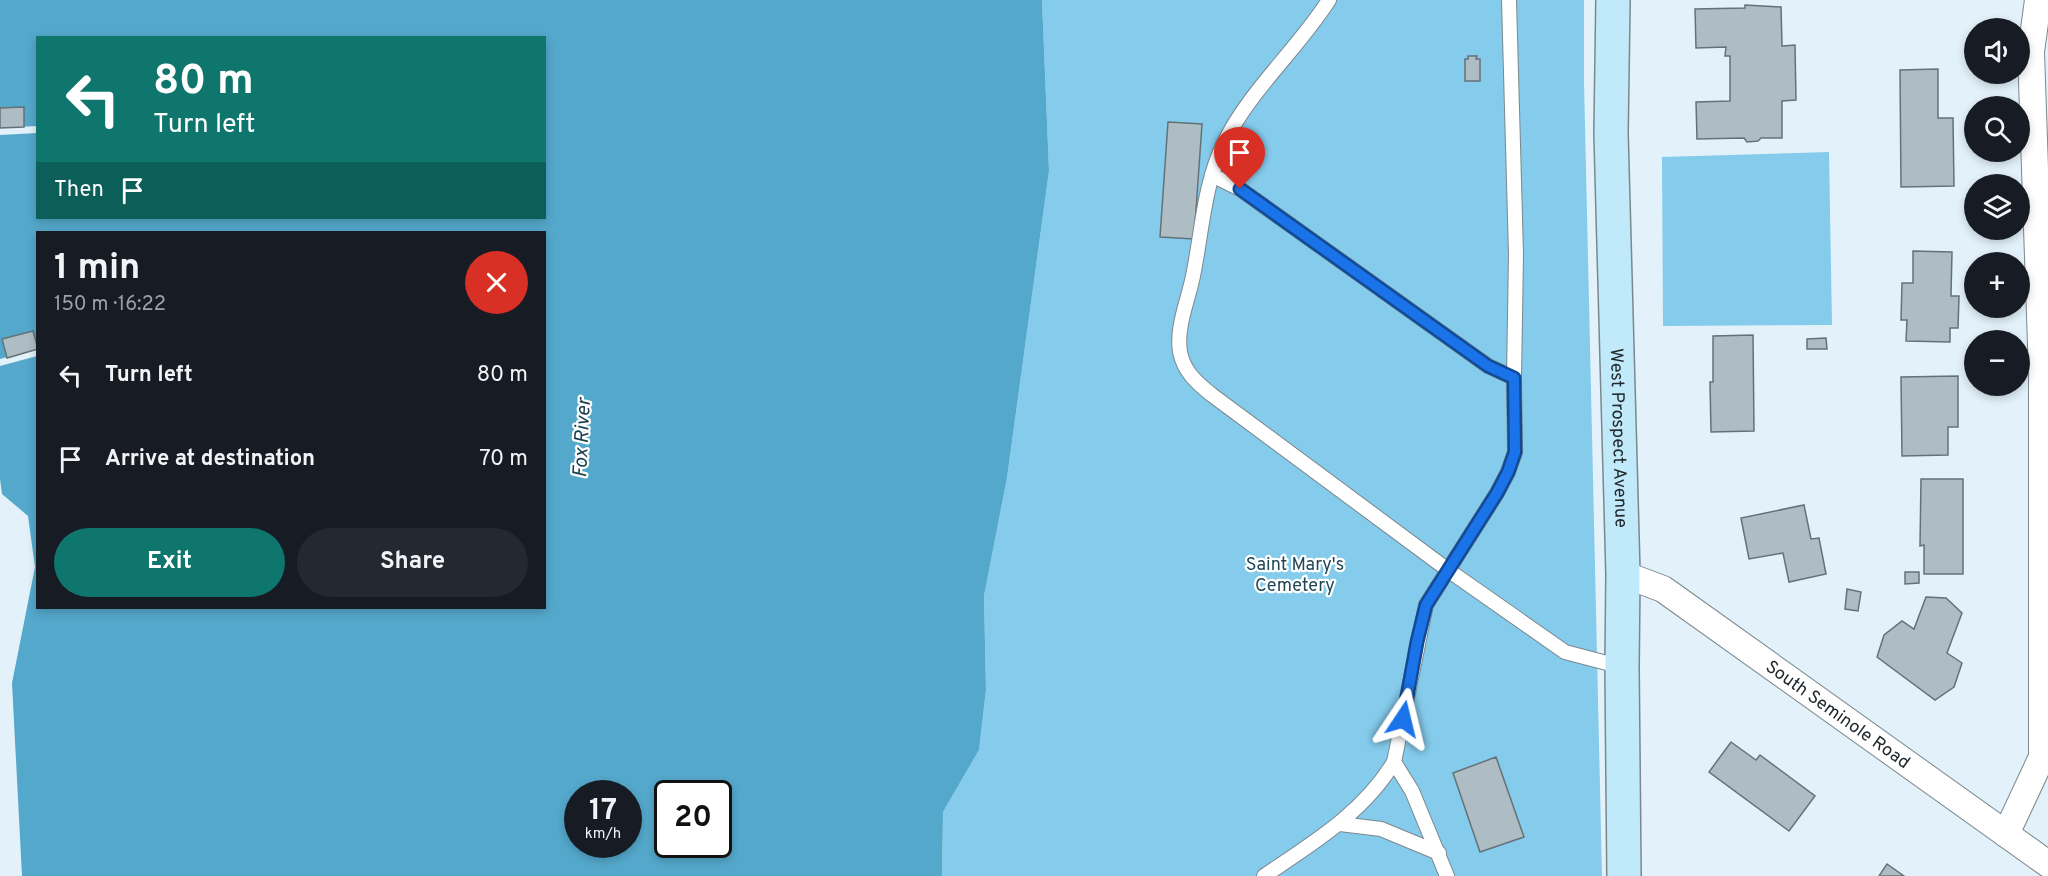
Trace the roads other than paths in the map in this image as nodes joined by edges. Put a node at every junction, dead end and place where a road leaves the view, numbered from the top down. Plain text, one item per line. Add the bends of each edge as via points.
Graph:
1 (1329, 0) edge
2 (1509, 0) edge
3 (1613, 0) edge
4 (2038, 0) edge
5 (1212, 175) junction
6 (2045, 374) edge
7 (1514, 378) junction
8 (1448, 570) junction
9 (1623, 574) junction
10 (1622, 667) junction
11 (1394, 762) junction
12 (1340, 824) junction
13 (2006, 834) junction
14 (1438, 853) junction
15 (2048, 864) edge
16 (1264, 876) edge
17 (1447, 876) edge
18 (1624, 876) edge

1 - 5 lane via 1241,115 1224,143
2 - 7 lane via 1516,254
3 - 9 main road, West Prospect Avenue via 1611,133
4 - 6 street via 2031,52
5 - 7 lane via 1240,189 1488,366
5 - 8 lane via 1180,331 1180,351 1192,379
6 - 13 street via 2042,757
7 - 8 lane via 1512,462
8 - 10 lane via 1565,652
8 - 11 lane via 1426,605
9 - 10 main road, West Prospect Avenue
9 - 13 street, South Seminole Road via 1663,589
10 - 18 main road, West Prospect Avenue
11 - 12 lane via 1381,783
11 - 14 lane via 1412,791
12 - 14 lane via 1381,829
12 - 16 lane
13 - 15 street, South Seminole Road
14 - 17 lane

